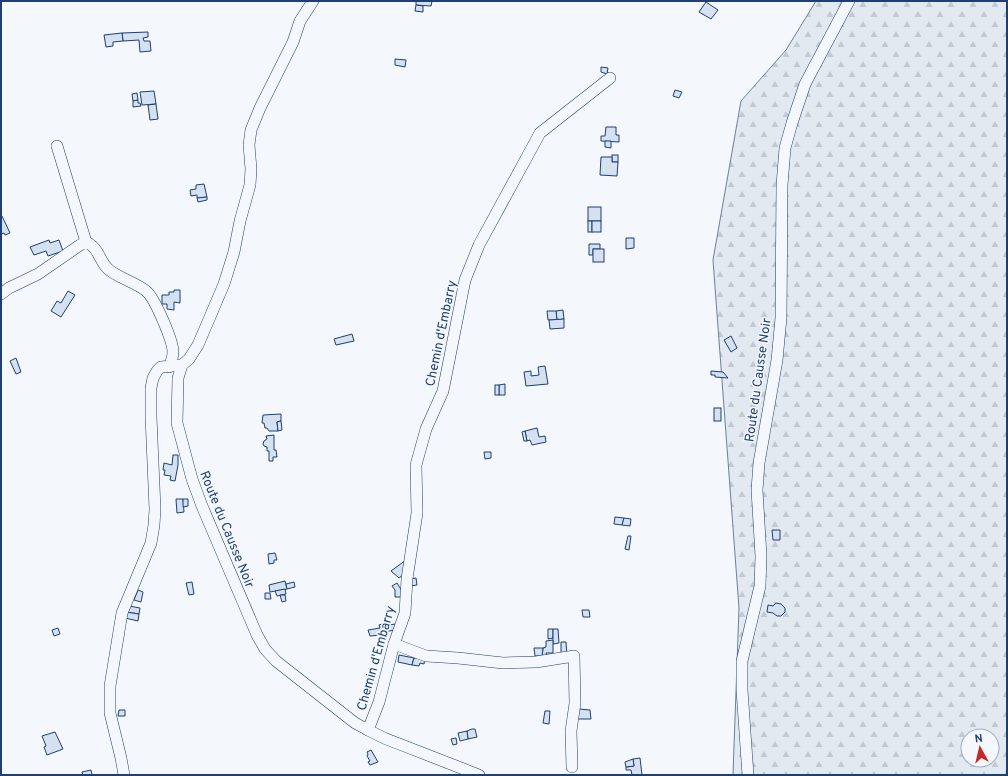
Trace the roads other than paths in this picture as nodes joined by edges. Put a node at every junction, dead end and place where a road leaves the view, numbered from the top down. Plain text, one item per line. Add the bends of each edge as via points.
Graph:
1 (314, 1) edge
2 (849, 1) edge
3 (610, 78) dead end
4 (57, 146) dead end
5 (86, 242) junction
6 (1, 294) edge
7 (182, 366) junction
8 (169, 367) junction
9 (394, 644) junction
10 (368, 730) junction
11 (572, 767) dead end
12 (124, 775) edge
13 (479, 775) edge
14 (748, 775) edge

1 - 7 street via 300,21 293,42 251,130 250,186 234,252 224,284 198,345
2 - 14 street, Route du Causse Noir via 805,84 785,148 782,185 781,318 757,490 760,586 742,661
3 - 9 street, Chemin d'Embarry via 540,133 479,245 465,280 443,391 426,429 416,465 417,513 407,579 405,613
4 - 5 street
5 - 6 street via 38,274
5 - 8 street via 93,245 107,269 147,291 153,300 173,350
7 - 8 street
7 - 10 street, Route du Causse Noir via 178,378 177,423 192,480 257,635 276,661 355,723
8 - 12 street via 162,367 157,371 151,388 155,509 151,544 122,613 110,686 110,713
9 - 10 street, Chemin d'Embarry via 379,702
9 - 11 street via 426,656 503,663 536,662 574,656
10 - 13 street, Route du Causse Noir

